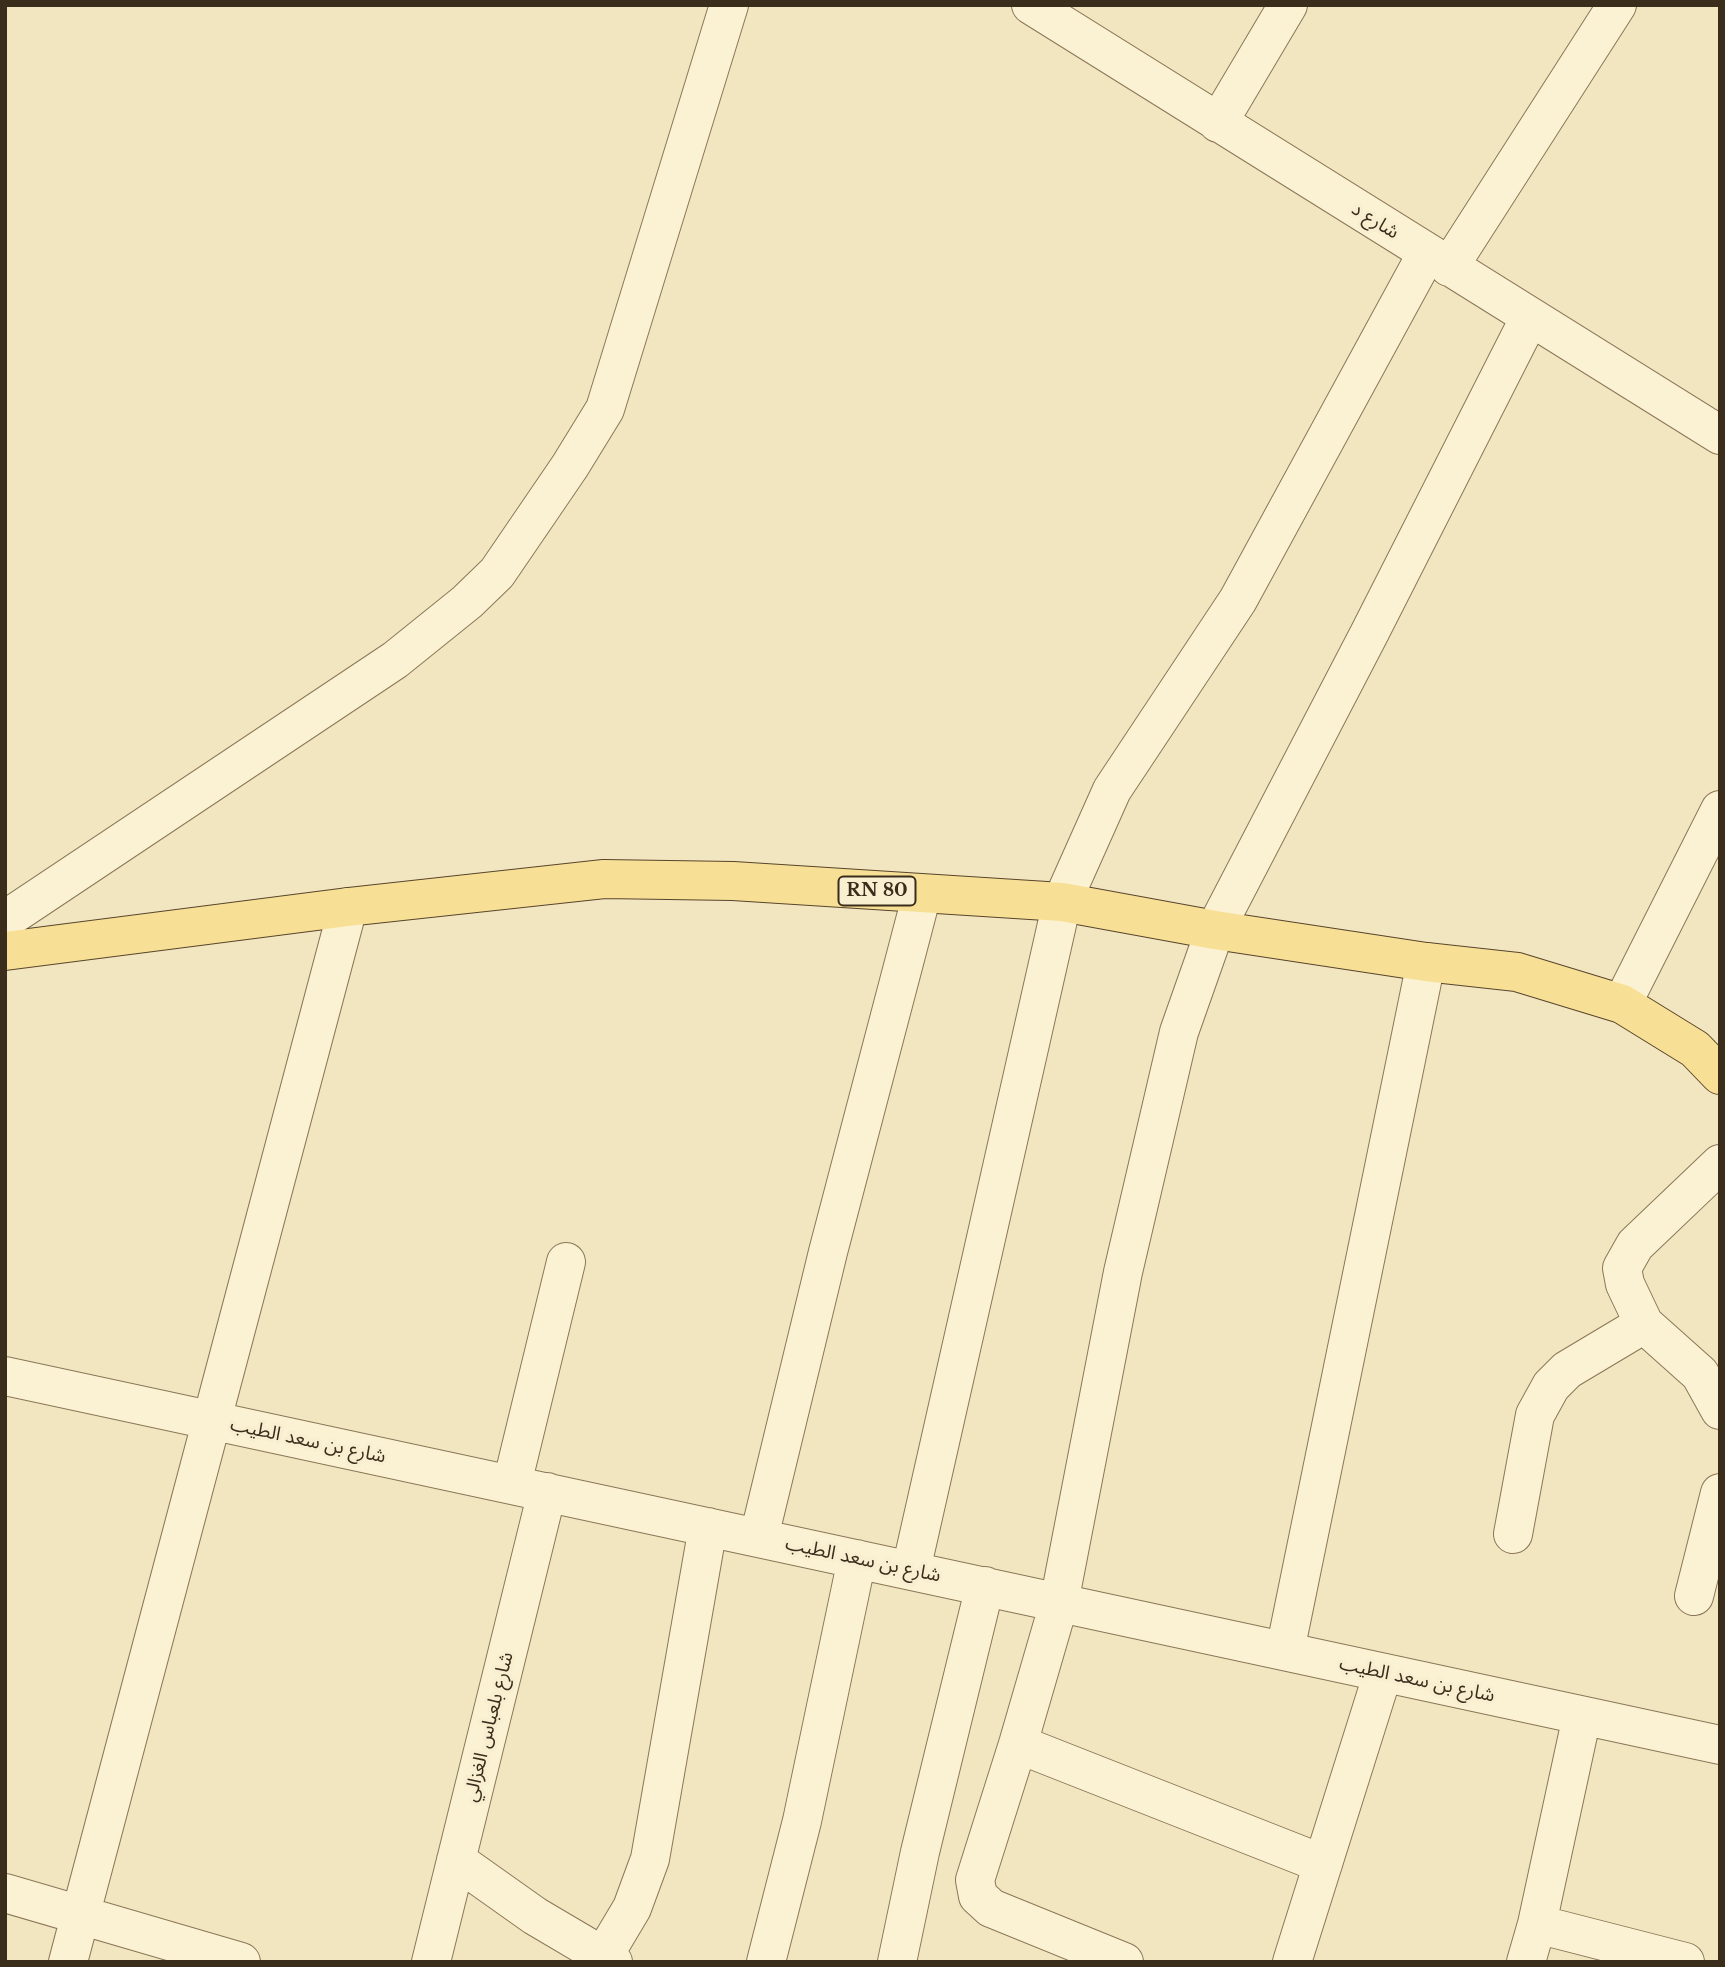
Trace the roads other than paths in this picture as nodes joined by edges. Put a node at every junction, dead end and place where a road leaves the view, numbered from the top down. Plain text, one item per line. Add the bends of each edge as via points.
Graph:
1 (729, 5) edge
2 (1031, 5) edge
3 (1288, 5) edge
4 (1617, 5) edge
5 (1217, 123) junction
6 (1438, 260) junction
7 (1530, 317) junction
8 (1720, 435) edge
9 (1720, 810) edge
10 (922, 894) junction
11 (1062, 902) junction
12 (348, 907) junction
13 (5, 920) edge
14 (1215, 930) junction
15 (5, 951) edge
16 (1426, 962) junction
17 (1622, 1004) junction
18 (1720, 1075) edge
19 (1720, 1164) edge
20 (566, 1262) dead end
21 (1644, 1324) junction
22 (5, 1376) edge
23 (1720, 1410) edge
24 (212, 1420) junction
25 (530, 1488) junction
26 (1720, 1493) edge
27 (708, 1527) junction
28 (1513, 1534) dead end
29 (759, 1537) junction
30 (857, 1559) junction
31 (911, 1570) junction
32 (985, 1586) junction
33 (1694, 1596) dead end
34 (1059, 1603) junction
35 (1284, 1651) junction
36 (1383, 1672) junction
37 (1582, 1716) junction
38 (1018, 1744) junction
39 (1720, 1745) edge
40 (456, 1860) junction
41 (1323, 1864) junction
42 (5, 1893) edge
43 (80, 1913) junction
44 (1537, 1924) junction
45 (608, 1958) edge
46 (68, 1962) edge
47 (241, 1962) edge
48 (431, 1962) edge
49 (766, 1962) edge
50 (897, 1962) edge
51 (1124, 1962) edge
52 (1292, 1962) edge
53 (1526, 1962) edge
54 (1685, 1962) edge

1 - 13 street via 605,409 496,573 395,660
2 - 5 street, شارع د
3 - 5 street
4 - 6 street
5 - 6 street, شارع د
6 - 7 street, شارع د
6 - 11 street via 1238,600 1112,790
7 - 8 street, شارع د
7 - 14 street
9 - 17 street
10 - 11 main road, RN 80
10 - 12 main road, RN 80 via 733,881 604,879
10 - 29 street
11 - 14 main road, RN 80
11 - 31 street
12 - 15 main road, RN 80
12 - 24 street
14 - 16 main road, RN 80
14 - 34 street via 1179,1032 1149,1158
16 - 17 main road, RN 80 via 1517,972
16 - 35 street
17 - 18 main road, RN 80 via 1695,1049
19 - 21 street via 1635,1245 1622,1268
20 - 25 street, شارع بلعباس الغزالي
21 - 23 street via 1700,1374
21 - 28 street via 1567,1370 1552,1386 1535,1415
22 - 24 street, شارع بن سعد الطيب
24 - 25 street, شارع بن سعد الطيب
24 - 43 street
25 - 27 street, شارع بن سعد الطيب
25 - 40 street, شارع بلعباس الغزالي
26 - 33 street
27 - 29 street, شارع بن سعد الطيب
27 - 45 street via 650,1859
29 - 30 street, شارع بن سعد الطيب
30 - 31 street, شارع بن سعد الطيب
30 - 49 street via 802,1821
31 - 32 street, شارع بن سعد الطيب
32 - 34 street, شارع بن سعد الطيب
32 - 50 street
34 - 35 street, شارع بن سعد الطيب
34 - 38 street
35 - 36 street, شارع بن سعد الطيب
36 - 37 street, شارع بن سعد الطيب
36 - 41 street
37 - 39 street, شارع بن سعد الطيب
37 - 44 street
38 - 41 street
38 - 51 street via 975,1880 978,1896 991,1908
40 - 45 street via 535,1916
40 - 48 street, شارع بلعباس الغزالي
41 - 52 street
42 - 43 street
43 - 46 street
43 - 47 street
44 - 53 street
44 - 54 street

